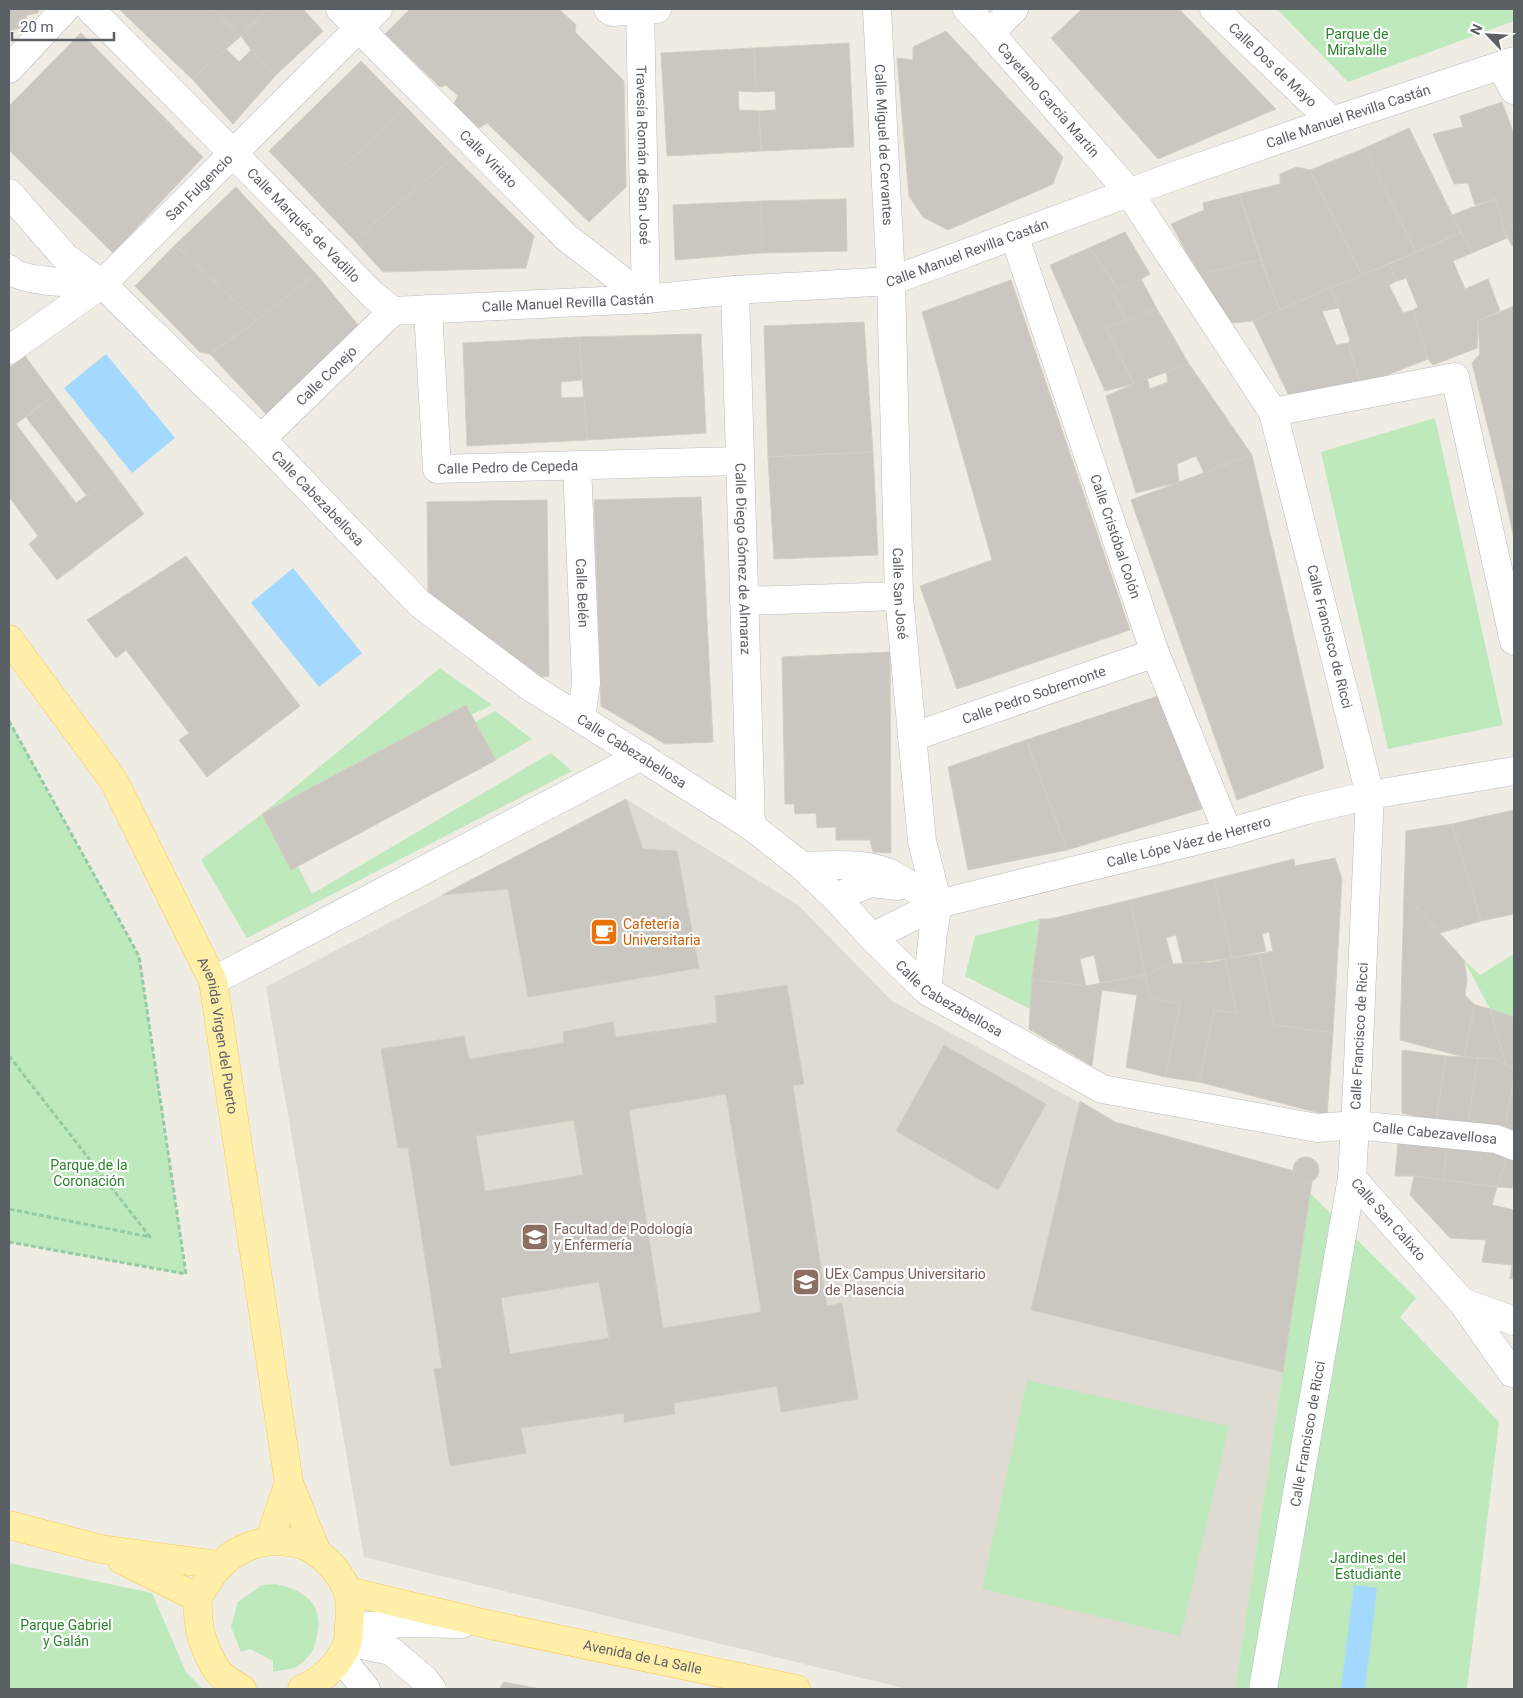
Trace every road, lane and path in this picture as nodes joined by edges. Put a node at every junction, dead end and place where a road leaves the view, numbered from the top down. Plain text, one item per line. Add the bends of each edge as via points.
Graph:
1 (65, 9) edge
2 (90, 9) edge
3 (608, 9) edge
4 (878, 9) edge
5 (967, 9) edge
6 (1014, 9) edge
7 (1214, 9) edge
8 (649, 10) edge
9 (359, 15) edge
10 (990, 33) junction
11 (1508, 64) edge
12 (10, 65) edge
13 (1514, 90) edge
14 (1332, 121) junction
15 (233, 153) junction
16 (1129, 192) junction
17 (9, 194) edge
18 (1014, 235) junction
19 (9, 269) edge
20 (891, 281) junction
21 (102, 284) junction
22 (735, 290) junction
23 (646, 299) junction
24 (428, 309) junction
25 (392, 311) junction
26 (9, 350) edge
27 (1273, 412) junction
28 (260, 439) junction
29 (740, 460) junction
30 (578, 465) junction
31 (899, 596) junction
32 (744, 601) junction
33 (9, 639) edge
34 (1514, 641) edge
35 (1155, 653) junction
36 (581, 718) junction
37 (9, 721) edge
38 (912, 736) junction
39 (641, 756) junction
40 (1514, 770) edge
41 (1370, 795) junction
42 (751, 826) junction
43 (1228, 833) junction
44 (802, 866) junction
45 (835, 897) junction
46 (935, 903) junction
47 (872, 937) junction
48 (214, 981) junction
49 (927, 991) junction
50 (9, 1056) edge
51 (1355, 1125) junction
52 (1514, 1146) edge
53 (1352, 1178) junction
54 (9, 1209) edge
55 (9, 1242) edge
56 (1462, 1302) junction
57 (1514, 1321) edge
58 (1514, 1368) edge
59 (289, 1483) junction
60 (9, 1525) edge
61 (269, 1541) junction
62 (101, 1549) junction
63 (316, 1553) junction
64 (218, 1565) junction
65 (348, 1592) junction
66 (198, 1598) junction
67 (491, 1625) junction
68 (346, 1642) junction
69 (242, 1689) edge
70 (302, 1689) edge
71 (366, 1689) edge
72 (432, 1689) edge
73 (796, 1689) edge
74 (1263, 1689) edge

1 - 12 street
2 - 15 street, Calle Marqués de Vadillo
3 - 8 street via 612,12
4 - 20 street, Calle Miguel de Cervantes
5 - 10 street, Cayetano García Martín
6 - 10 street
7 - 14 street, Calle Dos de Mayo
8 - 23 street, Travesía Román de San José
9 - 15 street, San Fulgencio
9 - 23 street, Calle Viriato via 566,237
10 - 16 street, Cayetano García Martín
11 - 13 street
11 - 14 street, Calle Manuel Revilla Castán
14 - 16 street, Calle Manuel Revilla Castán
15 - 21 street, San Fulgencio
15 - 25 street, Calle Marqués de Vadillo
16 - 18 street, Calle Manuel Revilla Castán
16 - 27 street, Calle Francisco de Ricci
17 - 21 street, Calle Cabezabellosa via 65,257
18 - 20 street, Calle Manuel Revilla Castán
18 - 35 street, Calle Cristóbal Colón
19 - 21 street via 39,280
20 - 22 street, Calle Manuel Revilla Castán
20 - 31 street, Calle San José
21 - 26 street, San Fulgencio
21 - 28 street, Calle Cabezabellosa
22 - 23 street, Calle Manuel Revilla Castán
22 - 29 street, Calle Diego Gómez de Almaraz
23 - 24 street, Calle Manuel Revilla Castán
24 - 25 street, Calle Manuel Revilla Castán
24 - 30 street, Calle Pedro de Cepeda via 437,469
25 - 28 street, Calle Conejo
27 - 34 street via 1455,377
27 - 41 street, Calle Francisco de Ricci
28 - 36 street, Calle Cabezabellosa via 419,604 532,688
29 - 30 street, Calle Pedro de Cepeda
29 - 32 street, Calle Diego Gómez de Almaraz
30 - 36 street, Calle Belén via 586,683
31 - 32 street
31 - 38 street, Calle San José
32 - 42 street, Calle Diego Gómez de Almaraz
33 - 48 main road, Avenida Virgen del Puerto via 114,781
35 - 38 street, Calle Pedro Sobremonte
35 - 43 street, Calle Cristóbal Colón
36 - 39 street, Calle Cabezabellosa
37 - 55 path via 139,956 186,1274
38 - 46 street, Calle San José via 922,841
39 - 42 street, Calle Cabezabellosa
39 - 48 street
40 - 41 street, Calle Lópe Váez de Herrero
41 - 43 street, Calle Lópe Váez de Herrero
41 - 51 street, Calle Francisco de Ricci
42 - 44 street, Calle Cabezabellosa
43 - 46 street, Calle Lópe Váez de Herrero
44 - 45 street, Calle Cabezabellosa
44 - 46 street via 866,866 896,876
45 - 46 street via 871,883 896,885
45 - 47 street, Calle Cabezabellosa
46 - 47 street, Calle Lópe Váez de Herrero
46 - 49 street
47 - 49 street, Calle Cabezabellosa
48 - 59 main road, Avenida Virgen del Puerto
49 - 51 street, Calle Cabezabellosa via 1102,1089 1317,1128
50 - 54 path via 150,1236
51 - 52 street, Calle Cabezavellosa via 1496,1139
51 - 53 street, Calle San Calixto
53 - 56 street, Calle San Calixto
53 - 74 street, Calle Francisco de Ricci
56 - 57 street, Calle San Calixto
56 - 58 street, Calle San Calixto
59 - 61 main road, Avenida Virgen del Puerto
59 - 63 main road, Avenida Virgen del Puerto
60 - 62 main road
61 - 63 main road via 307,1546
61 - 64 main road via 254,1544
62 - 64 main road
62 - 66 main road
63 - 65 main road via 336,1571
64 - 66 main road
65 - 67 main road, Avenida de La Salle
65 - 68 main road via 352,1605
66 - 69 main road via 200,1633 213,1666 227,1681
67 - 68 street, Avenida de La Salle via 404,1623
67 - 73 main road, Avenida de La Salle
68 - 70 main road via 326,1674
68 - 71 street
68 - 72 street via 391,1651

